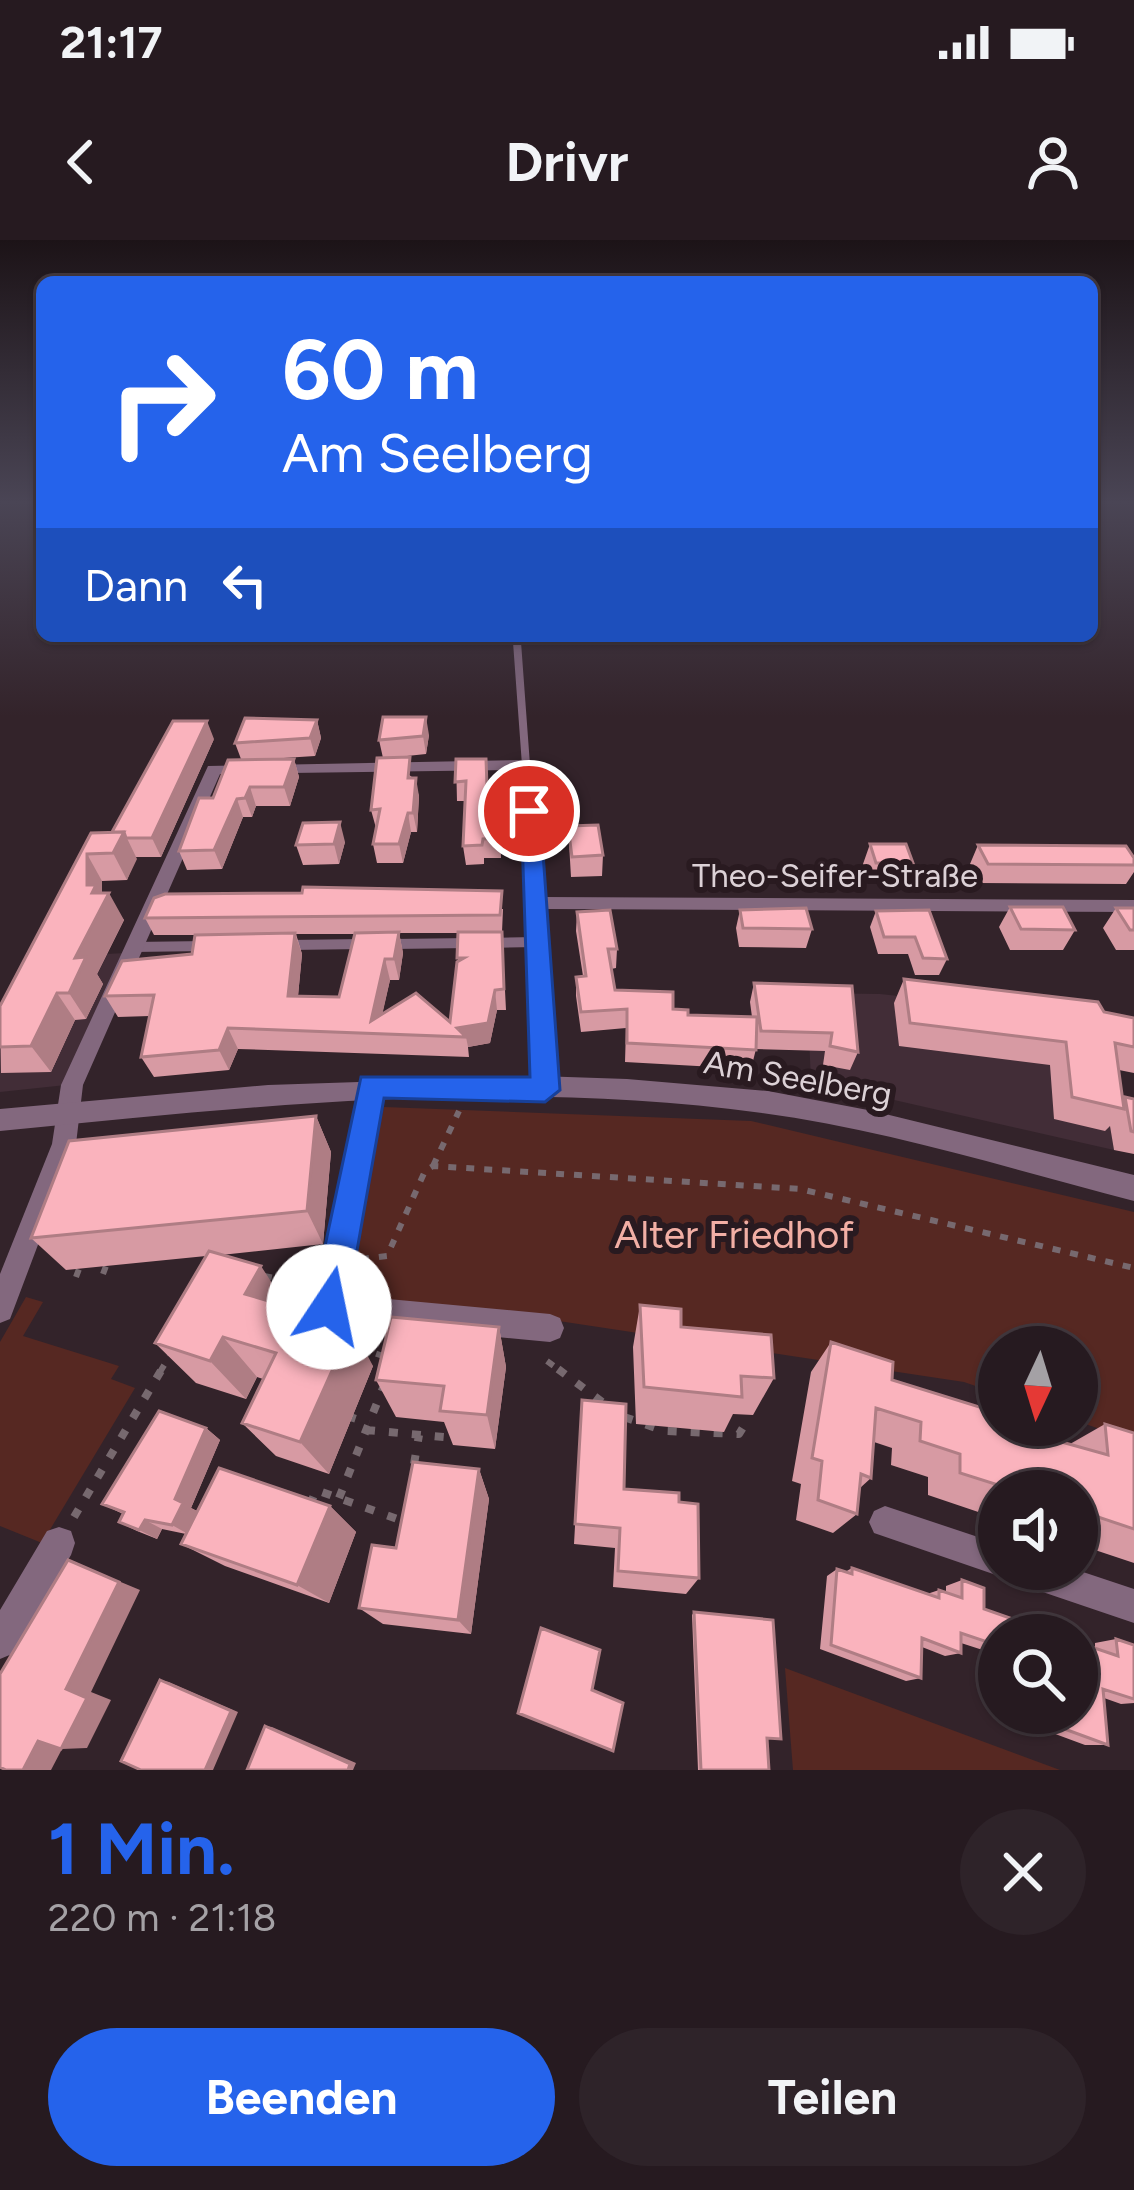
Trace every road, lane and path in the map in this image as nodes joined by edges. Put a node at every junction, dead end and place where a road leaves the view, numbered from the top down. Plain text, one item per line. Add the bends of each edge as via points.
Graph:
1 (518, 642) edge
2 (526, 764) junction
3 (536, 903) junction
4 (1134, 906) edge
5 (539, 942) junction
6 (284, 945) edge
7 (230, 946) edge
8 (133, 947) junction
9 (371, 1086) junction
10 (545, 1090) junction
11 (462, 1104) dead end
12 (70, 1113) junction
13 (0, 1120) edge
14 (433, 1166) junction
15 (1134, 1187) edge
16 (338, 1262) junction
17 (1134, 1268) edge
18 (245, 1276) edge
19 (333, 1290) junction
20 (0, 1310) edge
21 (550, 1328) dead end
22 (177, 1344) edge
23 (353, 1346) edge
24 (394, 1360) edge
25 (547, 1361) dead end
26 (386, 1381) edge
27 (347, 1416) dead end
28 (447, 1420) edge
29 (747, 1421) edge
30 (368, 1426) junction
31 (419, 1435) junction
32 (411, 1478) edge
33 (339, 1498) junction
34 (407, 1500) edge
35 (302, 1521) edge
36 (404, 1521) junction
37 (886, 1522) dead end
38 (401, 1538) edge
39 (58, 1543) joint
40 (978, 1553) edge
41 (1087, 1590) edge
42 (1134, 1606) edge
43 (0, 1642) edge

1 - 2 lane
2 - 3 street
2 - 8 street via 214,769
3 - 4 street, Theo-Seifer-Straße
3 - 5 street
5 - 6 lane
5 - 10 street
7 - 8 lane
8 - 12 street via 72,1085
9 - 10 street, Am Seelberg
9 - 12 street, Am Seelberg
9 - 16 street
10 - 15 street, Am Seelberg via 714,1095 784,1106
11 - 14 path
12 - 13 street, Am Seelberg
12 - 20 street
14 - 16 path via 387,1256
14 - 17 path via 800,1189
16 - 19 street
18 - 19 path
19 - 21 street via 329,1307
22 - 39 path
23 - 24 path
25 - 29 path via 644,1428 740,1435
26 - 30 path
27 - 30 path
28 - 31 path via 444,1437
30 - 31 path
30 - 33 path
31 - 32 path
33 - 35 path via 316,1490
33 - 36 path
34 - 36 path
36 - 38 path
37 - 40 street
39 - 43 street
41 - 42 street

